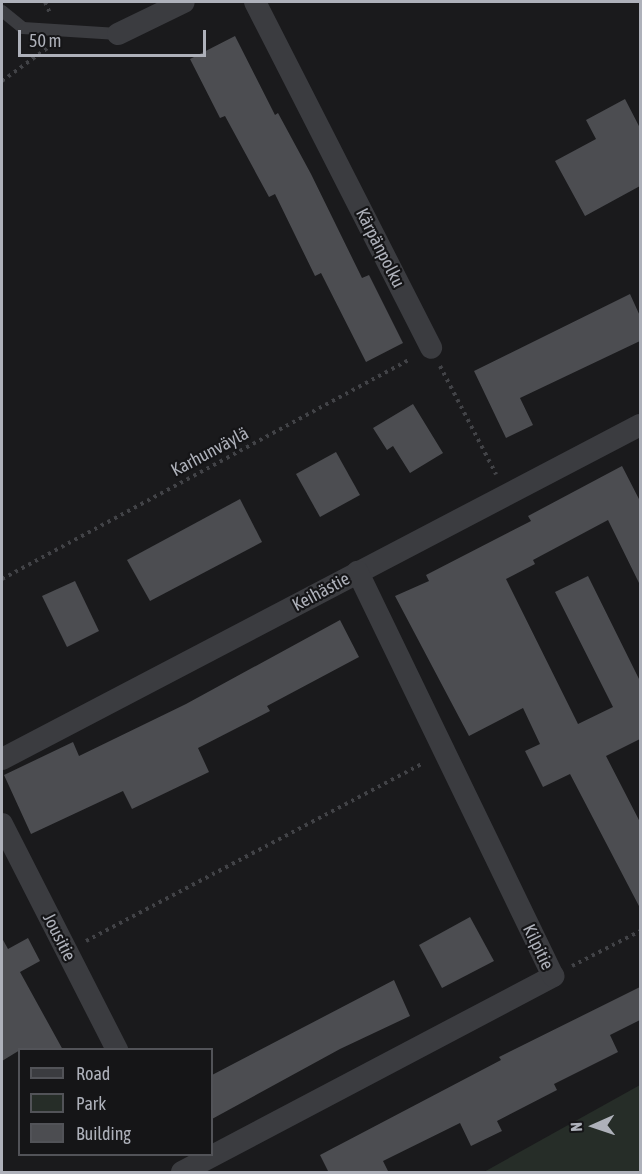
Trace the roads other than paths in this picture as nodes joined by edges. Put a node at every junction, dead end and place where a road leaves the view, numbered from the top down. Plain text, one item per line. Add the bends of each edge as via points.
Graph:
1 (184, 2) edge
2 (255, 2) edge
3 (2, 11) edge
4 (118, 34) joint
5 (431, 348) road end
6 (640, 425) edge
7 (358, 572) junction
8 (2, 759) edge
9 (2, 824) edge
10 (116, 1048) edge
11 (172, 1156) edge
12 (181, 1173) edge

1 - 4 street
2 - 5 street, Kärpänpolku
3 - 4 lane via 23,28
6 - 7 street, Keihästie
7 - 8 street, Keihästie
7 - 12 street, Kilpitie via 553,976
9 - 10 street, Jousitie
11 - 12 street

